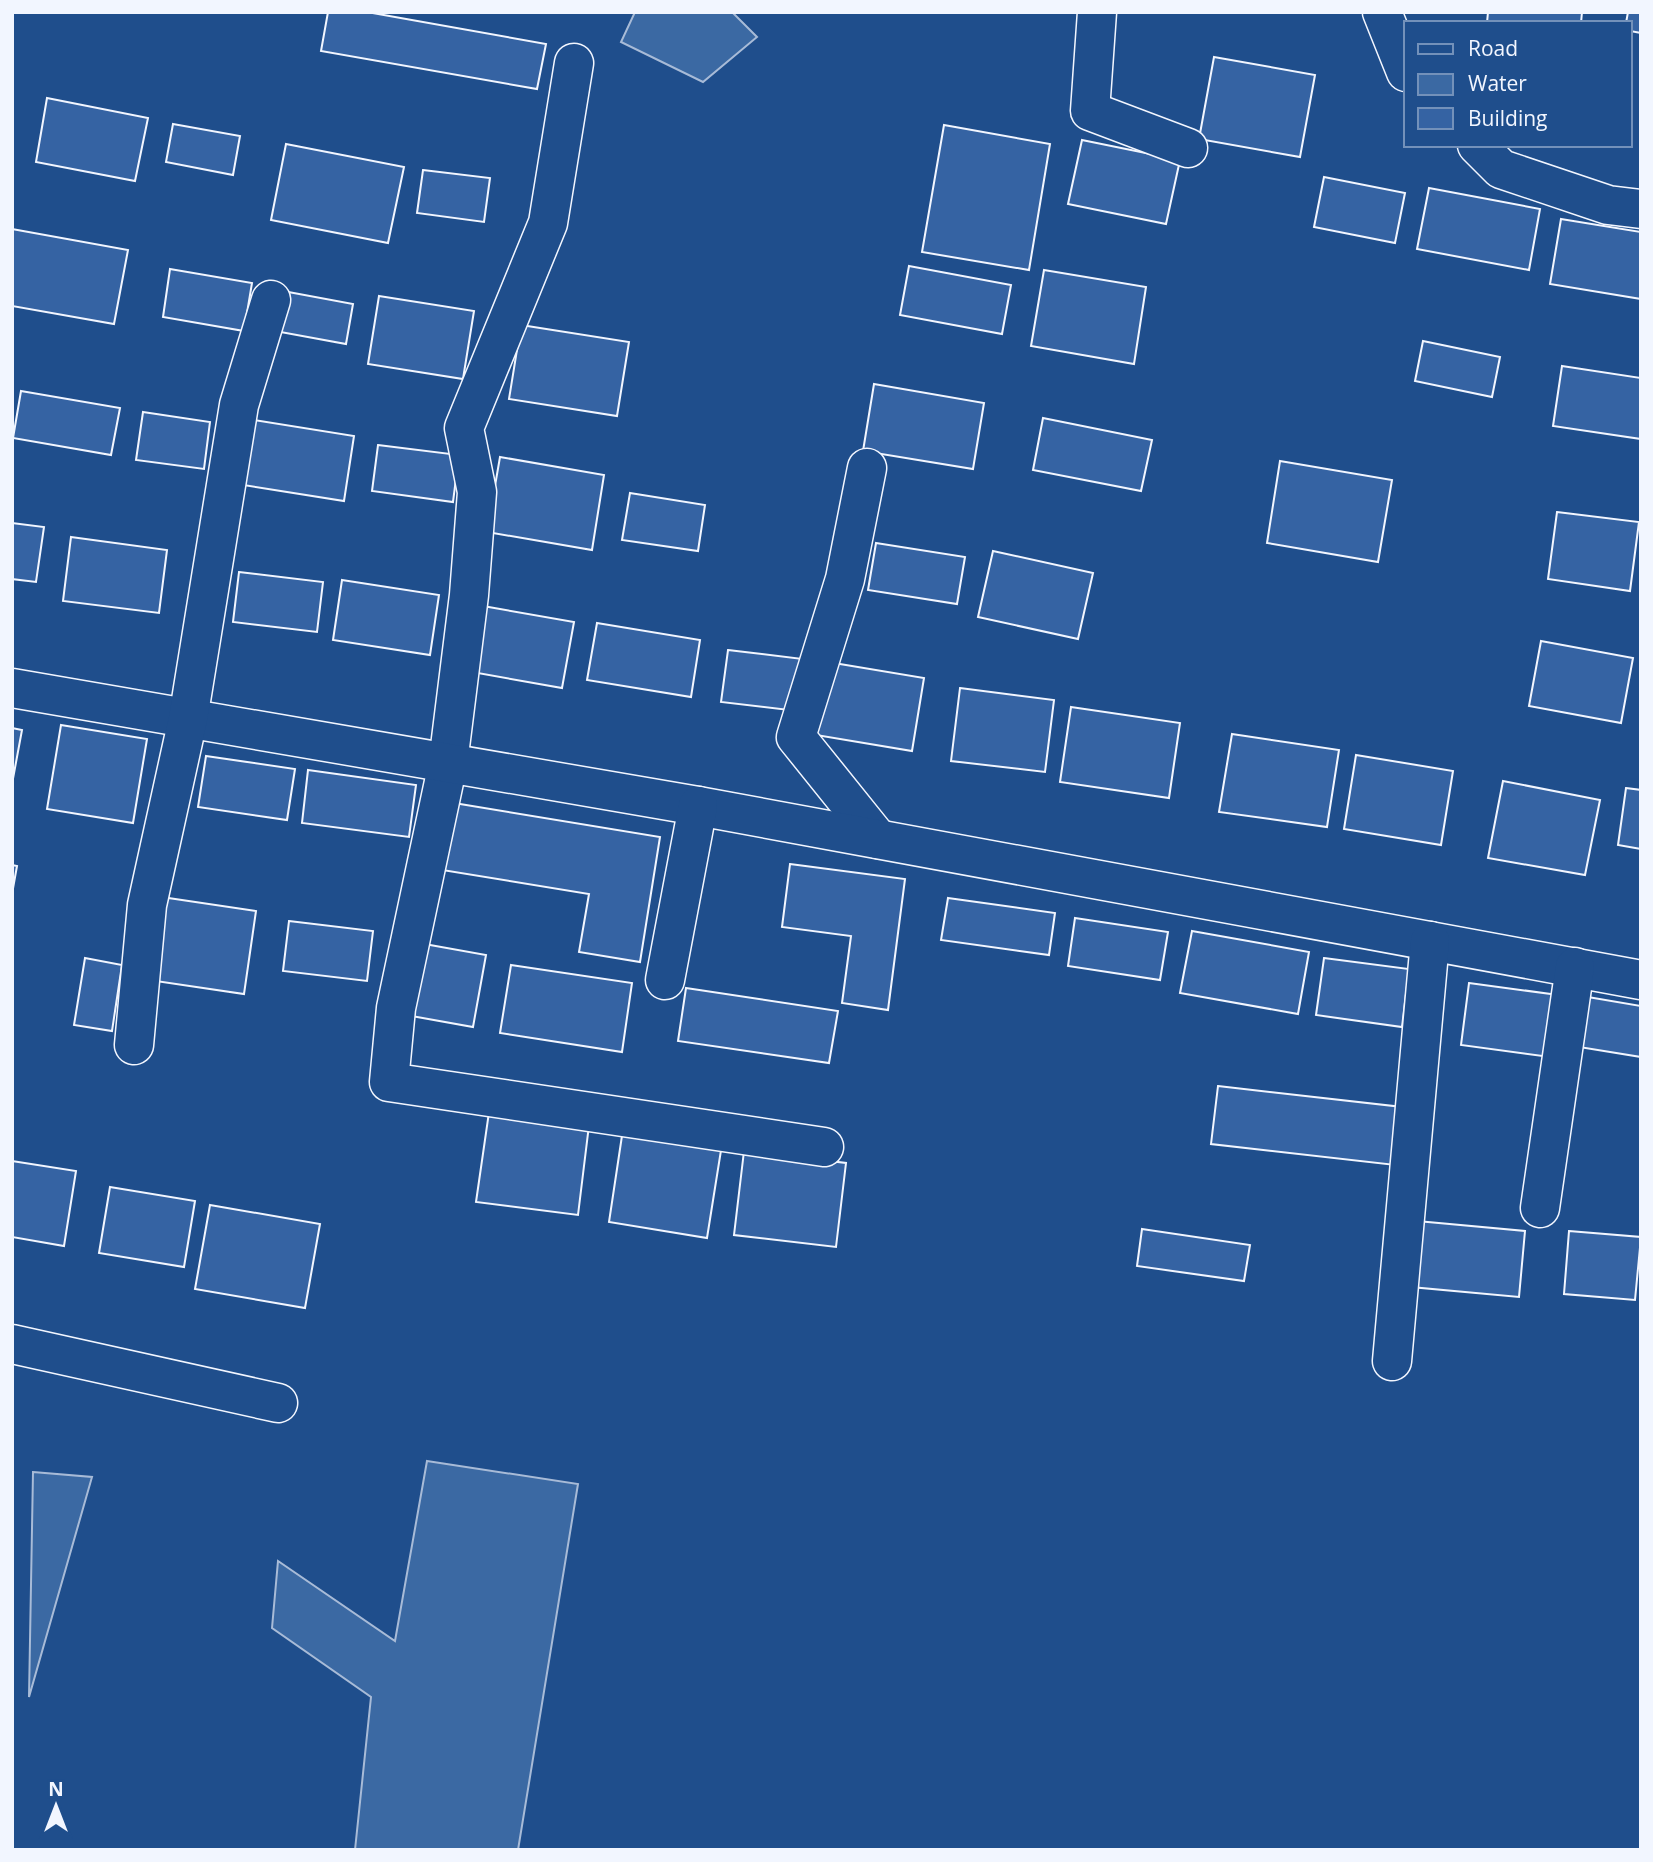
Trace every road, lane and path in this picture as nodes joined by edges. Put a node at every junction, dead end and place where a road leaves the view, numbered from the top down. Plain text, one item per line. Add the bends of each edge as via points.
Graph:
1 (1097, 12) edge
2 (1382, 12) edge
3 (574, 63) dead end
4 (1404, 67) edge
5 (1479, 147) edge
6 (1188, 148) dead end
7 (1641, 209) edge
8 (271, 300) dead end
9 (867, 468) dead end
10 (12, 688) edge
11 (188, 719) junction
12 (448, 763) junction
13 (698, 806) junction
14 (877, 839) junction
15 (1430, 941) junction
16 (1575, 967) junction
17 (665, 980) dead end
18 (1641, 980) edge
19 (134, 1045) dead end
20 (824, 1147) dead end
21 (1540, 1208) dead end
22 (12, 1344) edge
23 (1392, 1361) dead end
24 (278, 1403) dead end

1 - 6 street via 1090,111
2 - 4 street
3 - 12 street via 548,223 464,428 477,492
5 - 7 street via 1501,169 1608,205
8 - 11 street via 239,405
9 - 14 street via 845,579 796,737
10 - 11 street
11 - 12 street
11 - 19 street via 147,905
12 - 13 street
12 - 20 street via 396,1008 389,1082
13 - 14 street
13 - 17 street
14 - 15 street
15 - 16 street
15 - 23 street
16 - 18 street
16 - 21 street
22 - 24 street

